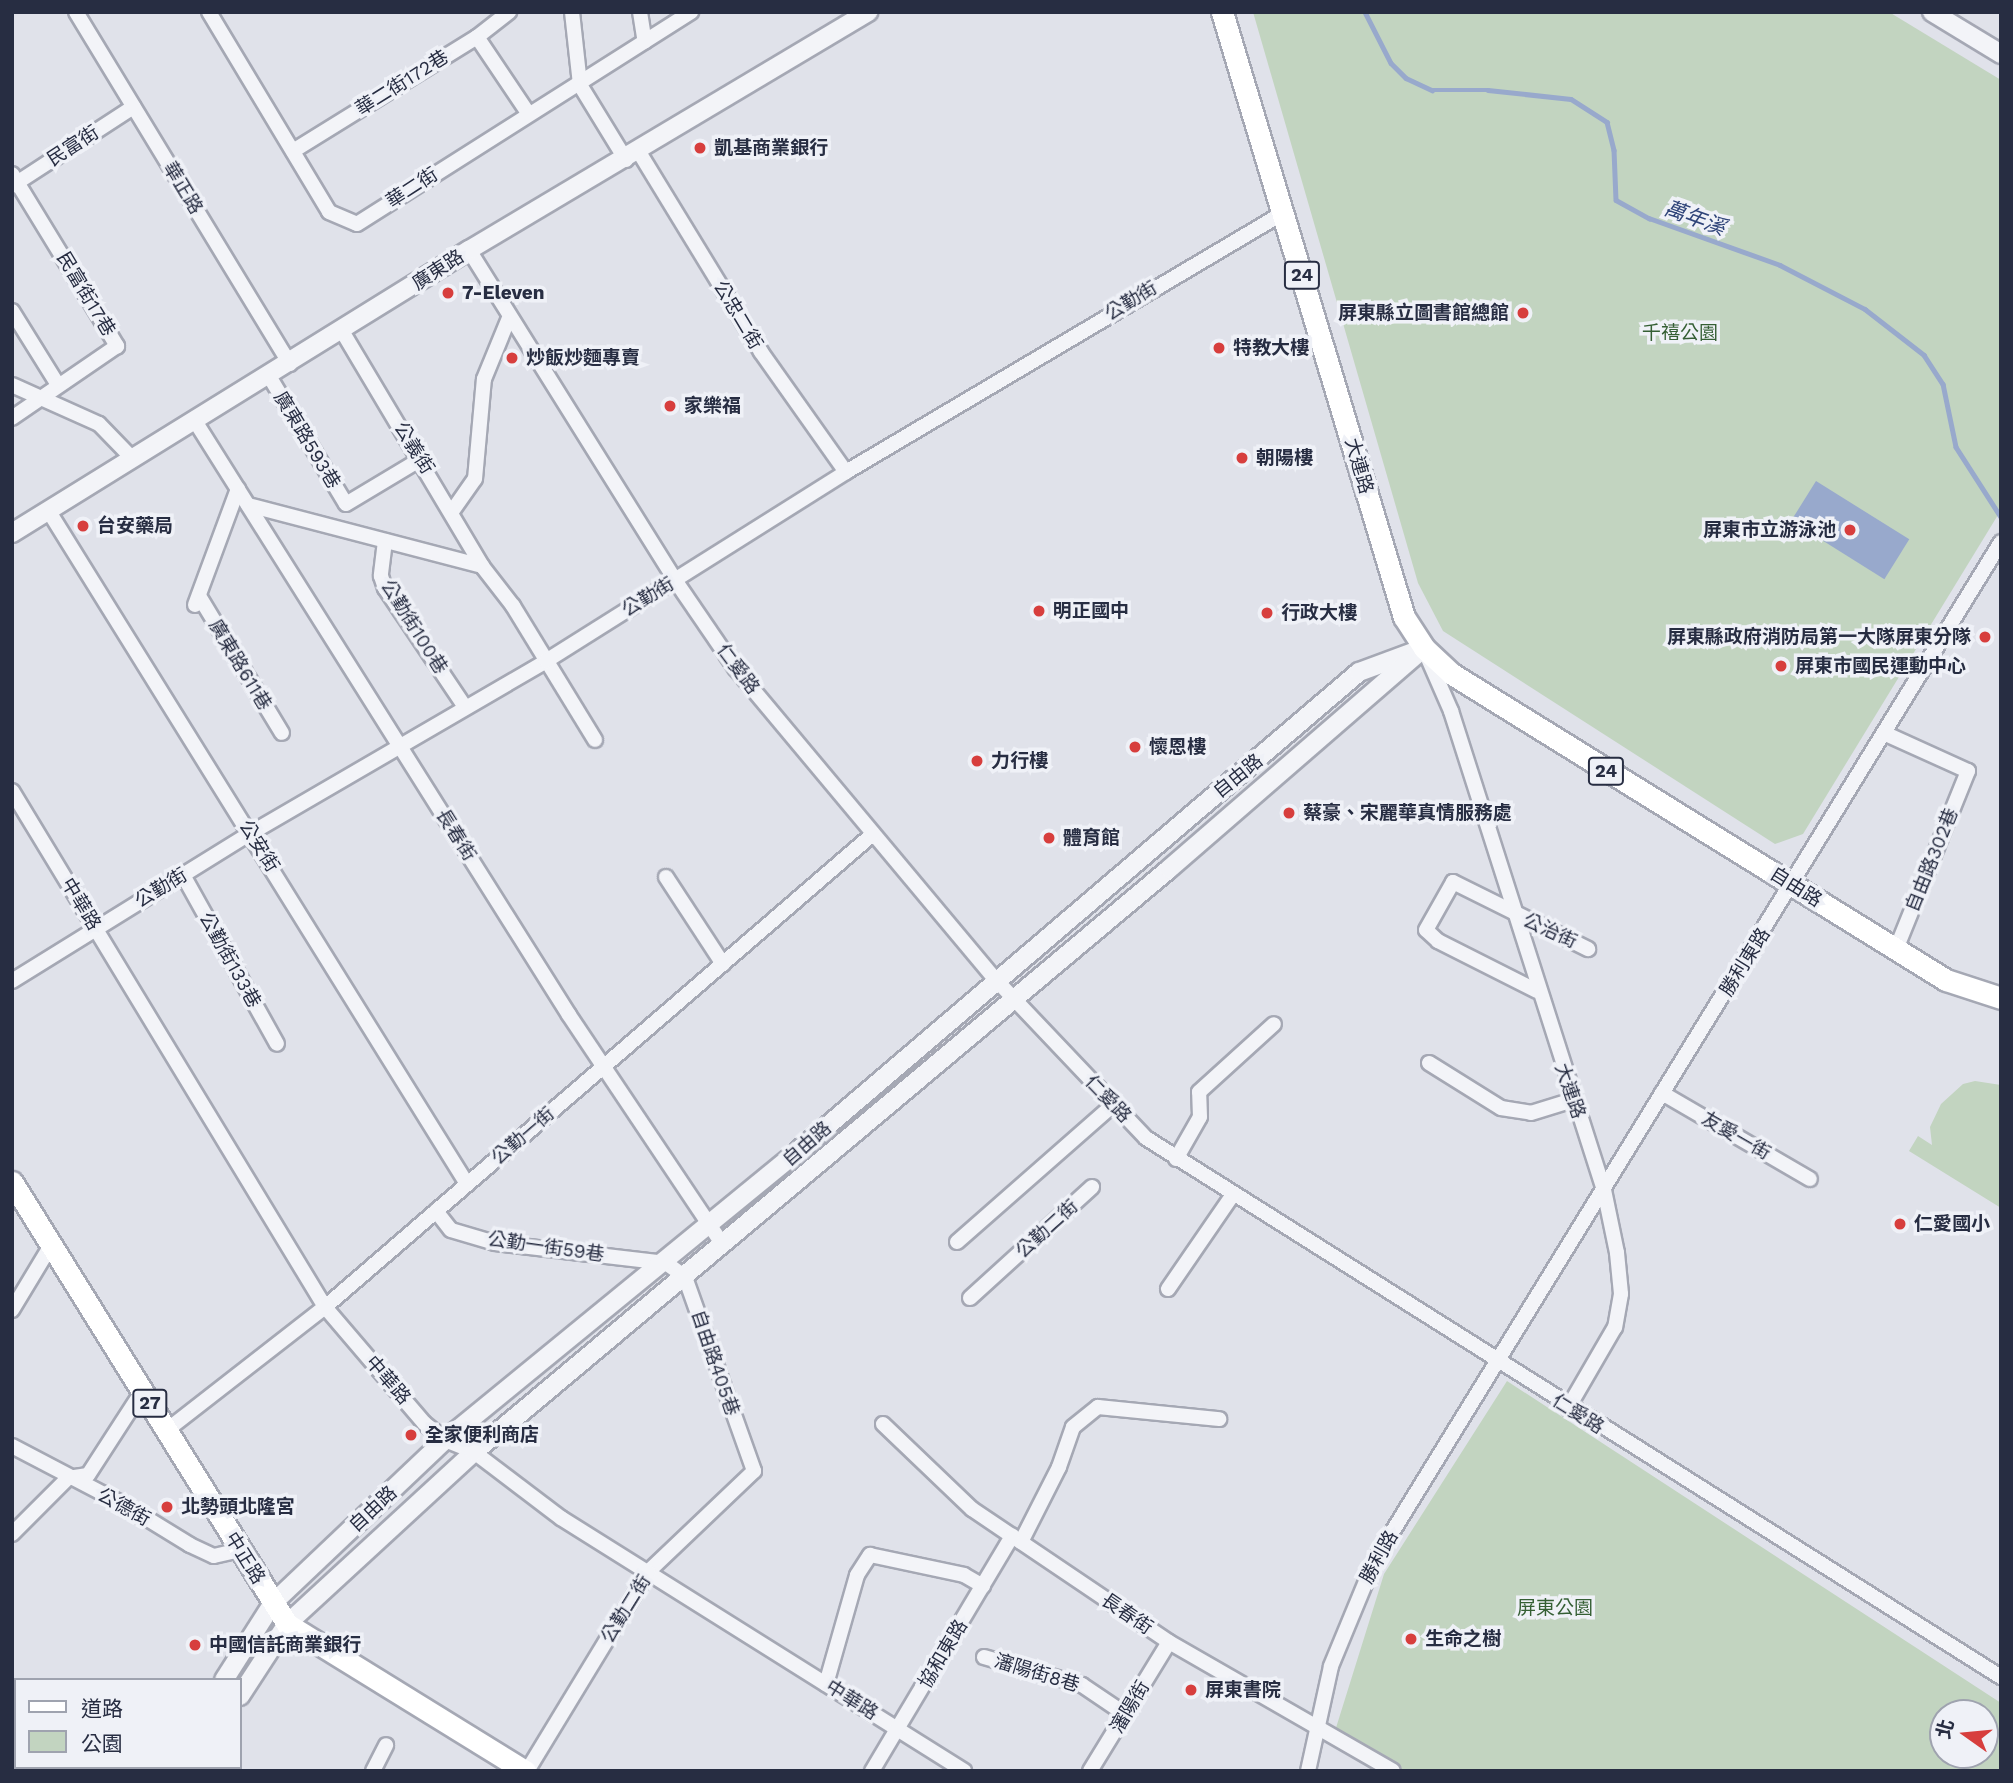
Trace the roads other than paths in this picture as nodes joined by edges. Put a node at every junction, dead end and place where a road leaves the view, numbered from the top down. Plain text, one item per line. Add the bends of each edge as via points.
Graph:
1 (76, 12) edge
2 (509, 12) edge
3 (572, 12) edge
4 (640, 12) edge
5 (691, 12) edge
6 (867, 12) edge
7 (1222, 12) edge
8 (1932, 12) edge
9 (211, 13) edge
10 (477, 37) junction
11 (645, 42) junction
12 (2001, 54) edge
13 (580, 85) junction
14 (134, 107) junction
15 (528, 113) junction
16 (293, 151) junction
17 (632, 156) junction
18 (14, 180) edge
19 (1283, 213) junction
20 (469, 250) junction
21 (12, 311) edge
22 (509, 318) junction
23 (342, 331) junction
24 (290, 364) junction
25 (269, 376) junction
26 (12, 385) edge
27 (58, 385) junction
28 (40, 400) junction
29 (12, 418) edge
30 (195, 421) junction
31 (132, 458) junction
32 (421, 458) junction
33 (846, 472) junction
34 (238, 489) junction
35 (248, 505) junction
36 (48, 510) junction
37 (453, 510) junction
38 (12, 533) edge
39 (384, 541) junction
40 (2001, 542) edge
41 (482, 566) junction
42 (675, 580) junction
43 (1424, 648) junction
44 (546, 660) junction
45 (465, 707) junction
46 (282, 733) dead end
47 (1886, 734) junction
48 (595, 740) dead end
49 (399, 745) junction
50 (12, 790) edge
51 (251, 833) junction
52 (873, 834) junction
53 (183, 875) junction
54 (666, 877) dead end
55 (1794, 886) junction
56 (1512, 914) junction
57 (97, 929) junction
58 (1588, 949) dead end
59 (1896, 950) junction
60 (723, 964) junction
61 (12, 981) edge
62 (998, 982) junction
63 (1537, 991) junction
64 (2001, 998) edge
65 (1013, 1000) junction
66 (1274, 1024) dead end
67 (277, 1044) dead end
68 (1429, 1063) dead end
69 (603, 1067) junction
70 (1662, 1093) junction
71 (1573, 1100) junction
72 (1112, 1105) junction
73 (1176, 1159) junction
74 (1810, 1179) dead end
75 (12, 1182) edge
76 (467, 1184) junction
77 (1092, 1187) dead end
78 (1604, 1190) junction
79 (1232, 1196) junction
80 (436, 1211) junction
81 (708, 1227) junction
82 (957, 1242) dead end
83 (723, 1245) junction
84 (50, 1247) junction
85 (666, 1263) junction
86 (685, 1277) junction
87 (1168, 1289) dead end
88 (970, 1298) dead end
89 (325, 1307) junction
90 (12, 1310) edge
91 (1497, 1363) junction
92 (143, 1390) junction
93 (1568, 1408) junction
94 (1219, 1419) dead end
95 (884, 1424) dead end
96 (167, 1430) junction
97 (445, 1440) junction
98 (12, 1446) edge
99 (474, 1452) junction
100 (754, 1471) joint
101 (68, 1478) junction
102 (12, 1534) edge
103 (1017, 1539) junction
104 (239, 1550) junction
105 (648, 1572) junction
106 (983, 1586) junction
107 (273, 1603) junction
108 (287, 1624) junction
109 (1169, 1643) junction
110 (984, 1657) dead end
111 (2001, 1677) edge
112 (225, 1678) edge
113 (826, 1684) junction
114 (242, 1693) edge
115 (1125, 1714) junction
116 (1315, 1727) junction
117 (898, 1729) junction
118 (386, 1745) dead end
119 (373, 1771) edge
120 (526, 1771) edge
121 (872, 1771) edge
122 (964, 1771) edge
123 (1090, 1771) edge
124 (1308, 1771) edge
125 (1393, 1771) edge

1 - 14 street, 華正路
2 - 10 street, 華二街172巷
3 - 13 street
4 - 11 street
5 - 11 street, 華二街
6 - 17 street, 廣東路
7 - 19 main road, 大連路 / 24
8 - 12 street
9 - 16 street, 華二街
10 - 15 street
10 - 16 street, 華二街172巷
11 - 13 street, 華二街
13 - 15 street, 華二街
13 - 17 street, 公忠二街
14 - 18 street, 民富街
14 - 24 street, 華正路
15 - 16 street, 華二街 via 357,224 329,212
17 - 20 street, 廣東路
17 - 33 street, 公忠二街
18 - 27 street, 民富街17巷 via 117,346
19 - 33 street, 公勤街
19 - 43 main road, 大連路 / 24 via 1404,617
20 - 22 street, 仁愛路
20 - 23 street, 廣東路
21 - 27 street
22 - 37 street via 484,379 475,479
22 - 42 street, 仁愛路
23 - 24 street, 廣東路
23 - 32 street, 公義街
24 - 25 street, 廣東路
25 - 30 street, 廣東路
25 - 32 street, 廣東路593巷 via 346,504
26 - 28 street
27 - 28 street, 民富街17巷
28 - 29 street, 民富街17巷
28 - 31 street via 64,405 99,424
30 - 31 street, 廣東路
30 - 34 street, 長春街
31 - 36 street, 廣東路
32 - 37 street, 公義街
33 - 42 street, 公勤街
34 - 35 street, 長春街
34 - 46 street, 廣東路611巷 via 197,601
35 - 39 street
35 - 49 street, 長春街
36 - 38 street, 廣東路
36 - 51 street, 公安街
37 - 41 street, 公義街
39 - 41 street
39 - 45 street, 公勤街100巷 via 381,576 385,588
40 - 47 street, 勝利東路
41 - 44 street, 公義街
42 - 44 street, 公勤街
42 - 52 street, 仁愛路 via 735,668
43 - 55 main road, 自由路 / 24 via 1452,674
43 - 56 street, 大連路 via 1451,711
43 - 62 street, 自由路 via 1359,672
43 - 65 street, 自由路
44 - 45 street, 公勤街
44 - 48 street, 公義街
45 - 49 street, 公勤街
47 - 55 street, 勝利東路
47 - 59 street, 自由路302巷 via 1968,771
49 - 51 street, 公勤街
49 - 69 street, 長春街
50 - 57 street, 中華路
51 - 53 street, 公勤街
51 - 76 street, 公安街
52 - 60 street, 公勤一街
52 - 62 street, 仁愛路
53 - 57 street, 公勤街
53 - 67 street, 公勤街133巷
54 - 60 street
55 - 59 main road, 自由路 / 24
55 - 70 street, 勝利東路
56 - 58 street, 公治街
56 - 63 street, 大連路
56 - 63 street via 1453,882 1426,930 1438,941
57 - 61 street, 公勤街
57 - 89 street, 中華路
59 - 64 main road, 自由路 / 24 via 1946,980
60 - 69 street, 公勤一街
62 - 65 street, 仁愛路
62 - 81 street, 自由路
63 - 71 street, 大連路
65 - 72 street, 仁愛路
65 - 83 street, 自由路
66 - 73 street via 1199,1092 1200,1117
68 - 71 street via 1501,1108 1531,1113
69 - 76 street, 公勤一街
69 - 81 street, 長春街
70 - 74 street, 友愛一街
70 - 78 street, 勝利東路
71 - 78 street, 大連路
72 - 73 street, 仁愛路
72 - 82 street
73 - 79 street, 仁愛路
75 - 84 main road, 中正路 / 27
76 - 80 street, 公勤一街
77 - 88 street, 公勤二街
78 - 91 street, 勝利東路
78 - 93 street via 1621,1294 1615,1327
79 - 87 street
79 - 91 street, 仁愛路
80 - 85 street, 公勤一街59巷 via 451,1230 495,1243
80 - 89 street, 公勤一街
81 - 83 street, 長春街
81 - 85 street, 自由路
83 - 86 street, 自由路
84 - 90 street
84 - 92 main road, 中正路 / 27
85 - 86 street
85 - 97 street, 自由路
86 - 99 street, 自由路
86 - 100 street, 自由路405巷
89 - 96 street, 公勤一街
89 - 97 street, 中華路 via 424,1423
91 - 93 street, 仁愛路
91 - 116 street, 勝利路 via 1370,1568 1336,1651
92 - 96 main road, 中正路 / 27
92 - 101 street via 88,1475
93 - 111 street, 仁愛路
94 - 103 street, 協和東路 via 1098,1407 1073,1427 1059,1467
95 - 103 street, 長春街 via 972,1509
96 - 104 main road, 中正路 / 27
97 - 99 street, 中華路
97 - 107 street, 自由路
98 - 101 street, 公德街
99 - 105 street, 中華路 via 561,1518
99 - 108 street, 自由路
100 - 105 street, 公勤二街
101 - 102 street
101 - 104 street, 公德街 via 214,1556
103 - 106 street, 協和東路
103 - 109 street, 長春街
104 - 107 main road, 中正路 / 27
105 - 113 street, 中華路
105 - 120 street, 公勤二街
106 - 113 street via 964,1575 870,1555 857,1575
106 - 117 street, 協和東路
107 - 108 main road, 中正路 / 27
107 - 112 street, 自由路
108 - 114 street, 自由路
108 - 120 main road, 中正路 / 27
109 - 115 street, 瀋陽街
109 - 116 street, 長春街
110 - 115 street, 瀋陽街8巷 via 1082,1685
113 - 117 street, 中華路
115 - 123 street, 瀋陽街
116 - 124 street, 勝利路
116 - 125 street, 長春街
117 - 121 street, 協和東路
117 - 122 street, 中華路
118 - 119 street

